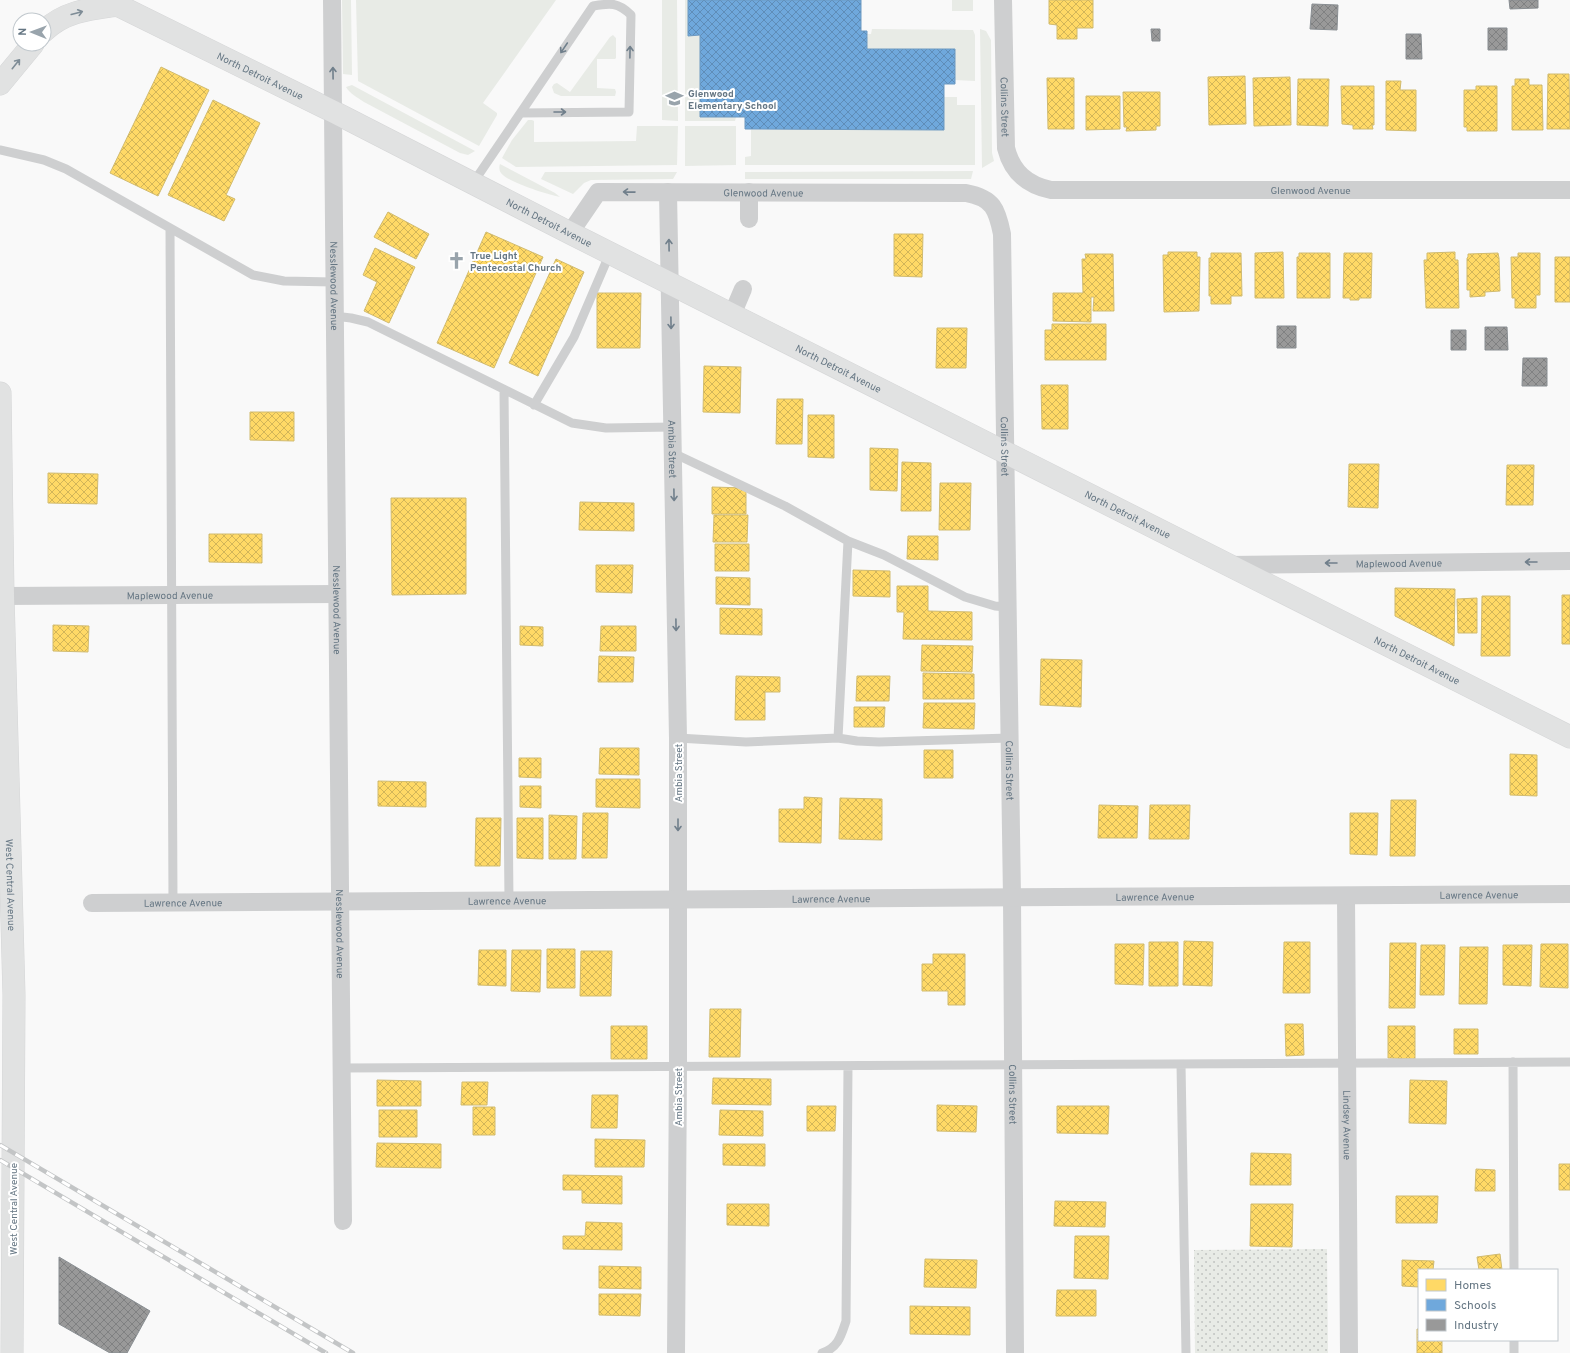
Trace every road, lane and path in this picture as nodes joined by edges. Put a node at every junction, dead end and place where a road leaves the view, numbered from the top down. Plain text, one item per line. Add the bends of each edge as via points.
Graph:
1 (332, 0) edge
2 (1003, 0) edge
3 (113, 3) edge
4 (52, 24) edge
5 (26, 52) edge
6 (0, 84) edge
7 (334, 112) junction
8 (521, 113) junction
9 (0, 150) edge
10 (473, 184) junction
11 (1051, 190) joint
12 (1570, 190) edge
13 (668, 192) junction
14 (749, 192) junction
15 (979, 195) joint
16 (749, 219) dead end
17 (170, 228) junction
18 (570, 233) junction
19 (610, 253) junction
20 (333, 282) junction
21 (670, 284) junction
22 (743, 289) dead end
23 (732, 315) junction
24 (334, 316) junction
25 (504, 390) junction
26 (0, 393) edge
27 (534, 405) junction
28 (673, 427) junction
29 (673, 453) junction
30 (1005, 453) junction
31 (848, 541) junction
32 (1570, 561) edge
33 (1228, 565) junction
34 (337, 594) junction
35 (172, 595) junction
36 (2, 601) edge
37 (1007, 607) junction
38 (678, 738) junction
39 (838, 738) junction
40 (1009, 738) junction
41 (1570, 738) edge
42 (1570, 894) edge
43 (1346, 896) junction
44 (1012, 898) junction
45 (678, 900) junction
46 (509, 901) junction
47 (340, 902) junction
48 (173, 903) junction
49 (92, 904) dead end
50 (1513, 1062) junction
51 (1570, 1062) edge
52 (1181, 1064) junction
53 (1347, 1064) junction
54 (1012, 1065) junction
55 (678, 1066) junction
56 (848, 1066) junction
57 (342, 1068) junction
58 (343, 1221) dead end
59 (1514, 1269) edge
60 (1514, 1341) edge
61 (12, 1353) edge
62 (676, 1353) edge
63 (822, 1353) edge
64 (1015, 1353) edge
65 (1186, 1353) edge
66 (1349, 1353) edge
67 (1514, 1353) edge

7 -> 1 street, Nesslewood Avenue
2 - 11 street, Collins Street via 1005,138 1008,156 1021,176 1033,185
4 -> 3 main road via 73,13
3 - 7 main road, North Detroit Avenue
6 -> 5 main road
7 - 10 main road, North Detroit Avenue
7 - 20 street, Nesslewood Avenue
8 -> 8 lane via 629,112 631,15 618,5 593,6
8 - 10 lane
9 - 17 lane via 66,168
10 - 18 main road, North Detroit Avenue
11 - 12 street, Glenwood Avenue
13 - 14 street, Glenwood Avenue
13 -> 18 street, Glenwood Avenue via 598,192
21 -> 13 street, Ambia Street
14 - 15 street, Glenwood Avenue
14 - 16 street
15 - 30 street, Collins Street via 995,210 1002,234
17 - 20 lane via 253,275 284,281
17 - 35 lane
18 - 19 main road, North Detroit Avenue
19 - 21 main road, North Detroit Avenue
19 - 27 lane via 574,337
20 - 24 street, Nesslewood Avenue
21 - 23 main road, North Detroit Avenue
21 -> 28 street, Ambia Street
22 - 23 street
23 - 30 main road, North Detroit Avenue
24 - 25 lane via 368,322
24 - 34 street, Nesslewood Avenue
25 - 27 lane
25 - 46 lane
26 - 36 main road, West Central Avenue
27 - 28 lane via 572,423 589,427
28 - 29 street, Ambia Street
29 - 31 lane via 786,506
29 -> 38 street, Ambia Street
30 - 33 main road, North Detroit Avenue
30 - 37 street, Collins Street
31 - 37 lane via 884,555 965,598
31 - 39 lane
32 -> 33 street, Maplewood Avenue
33 - 41 main road, North Detroit Avenue
34 - 35 street, Maplewood Avenue
34 - 47 street, Nesslewood Avenue
35 - 36 street, Maplewood Avenue
35 - 48 lane
36 - 61 main road, West Central Avenue via 14,995
37 - 40 street, Collins Street
38 - 39 lane via 746,742
38 -> 45 street, Ambia Street
39 - 40 lane via 879,742
40 - 44 street, Collins Street
42 - 43 street, Lawrence Avenue
43 - 44 street, Lawrence Avenue
43 - 53 street, Lindsey Avenue
44 - 45 street, Lawrence Avenue
44 - 54 street, Collins Street
45 - 46 street, Lawrence Avenue
45 - 55 street, Ambia Street
46 - 47 street, Lawrence Avenue
47 - 48 street, Lawrence Avenue
47 - 57 street, Nesslewood Avenue
48 - 49 street, Lawrence Avenue
50 - 51 lane
50 - 53 lane
50 - 59 lane
52 - 53 lane
52 - 54 lane
52 - 65 lane
53 - 66 street, Lindsey Avenue
54 - 56 lane
54 - 64 street, Collins Street
55 - 56 lane
55 - 57 lane
55 - 62 street, Ambia Street
56 - 63 lane via 846,1321 840,1338 830,1350
57 - 58 street, Nesslewood Avenue
60 - 67 lane

